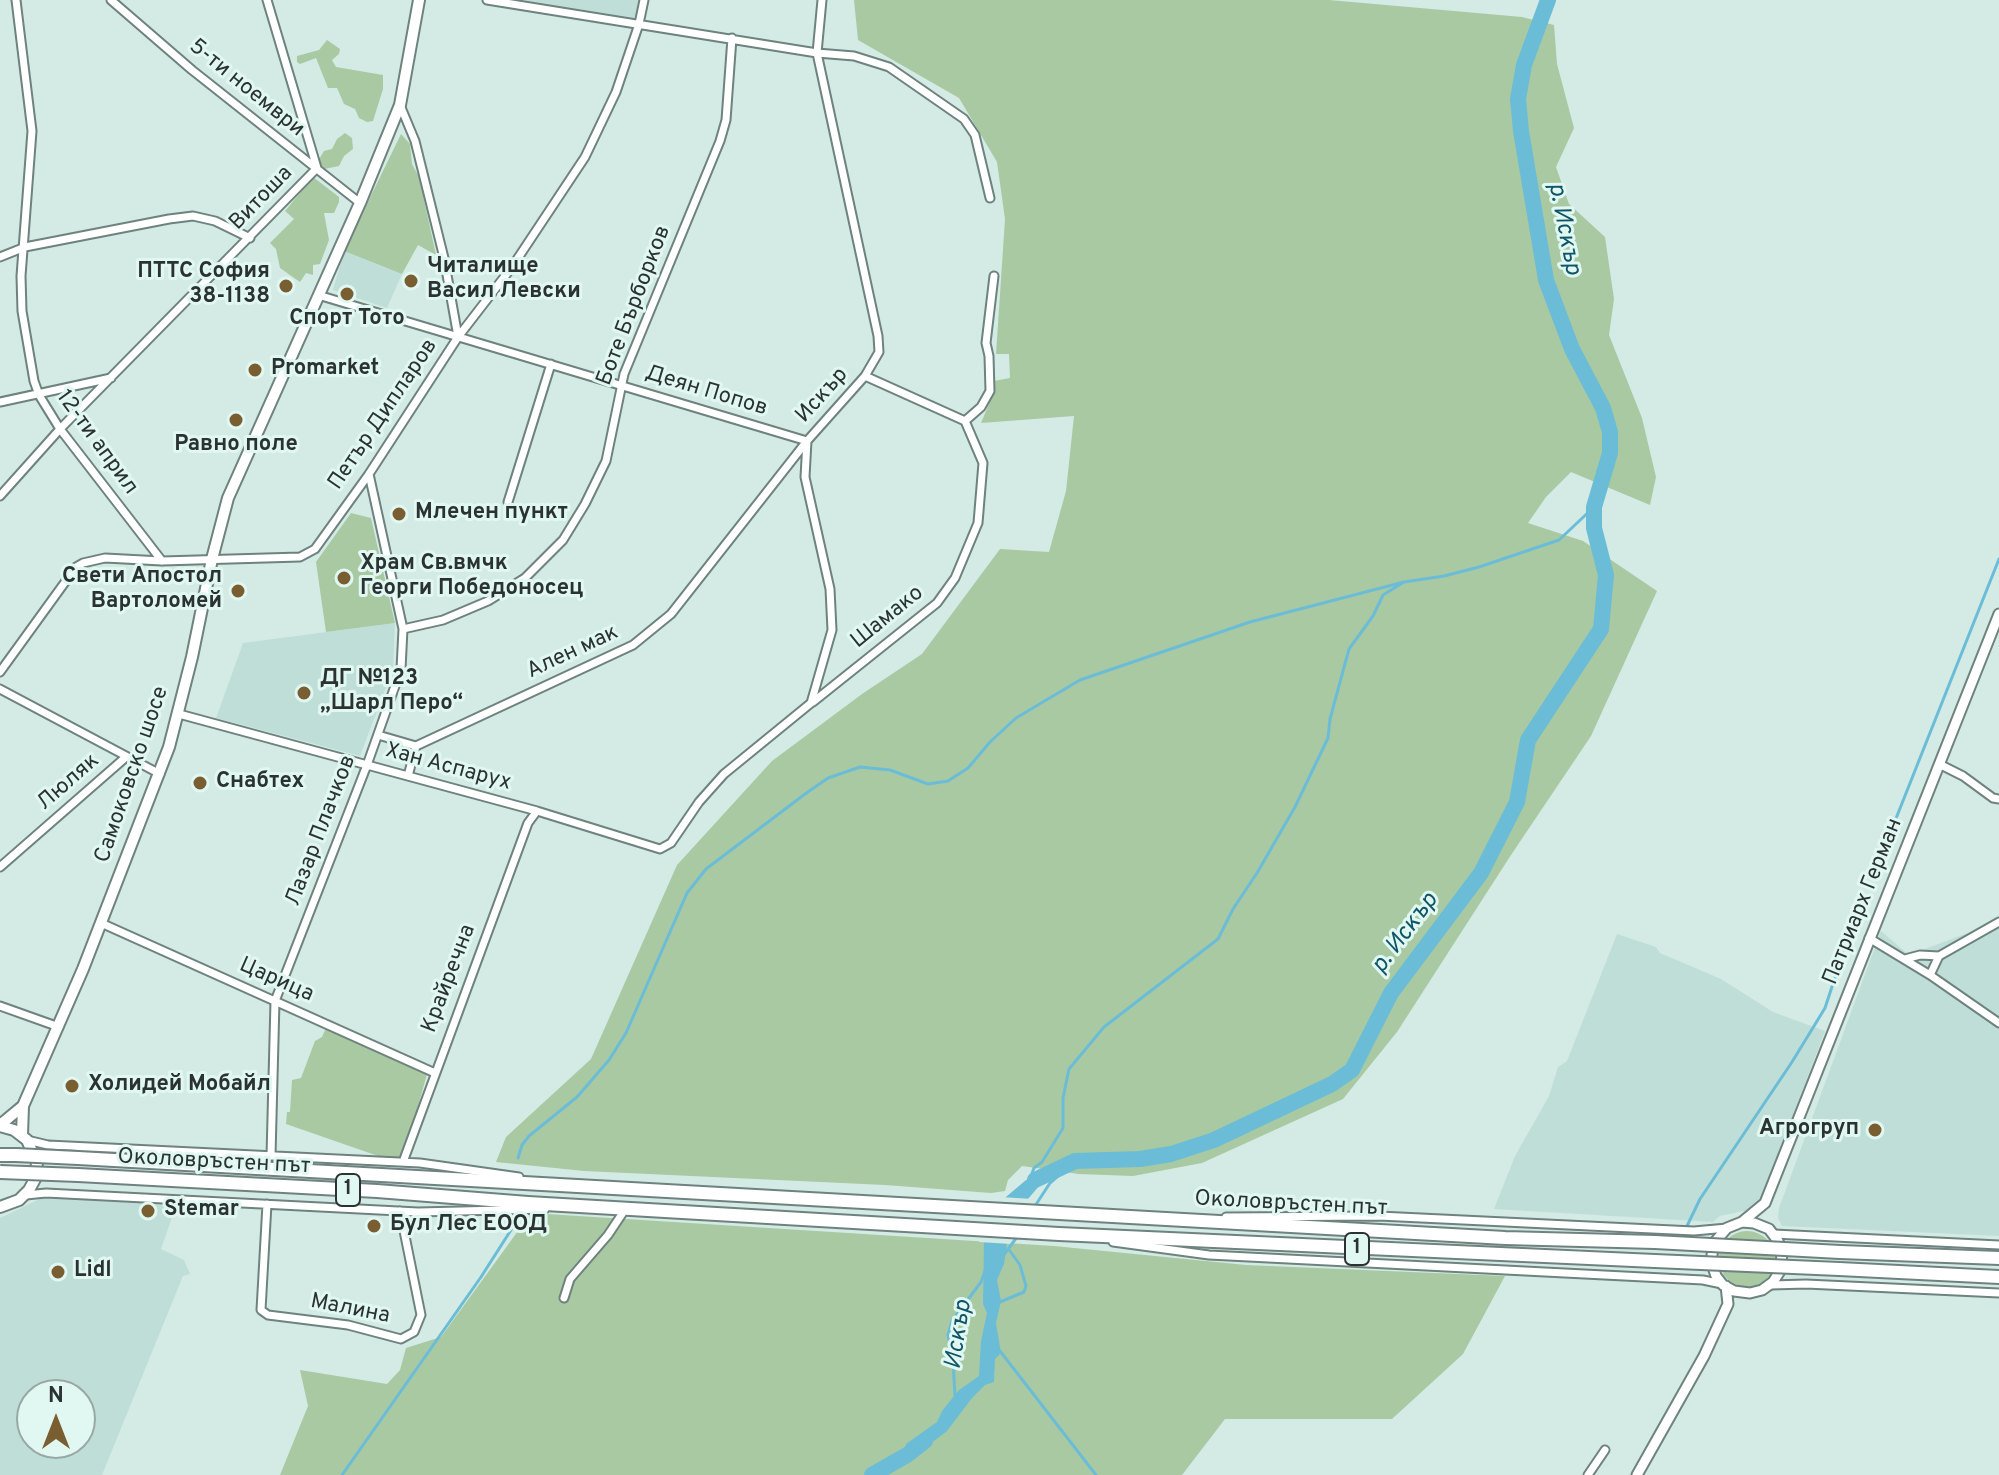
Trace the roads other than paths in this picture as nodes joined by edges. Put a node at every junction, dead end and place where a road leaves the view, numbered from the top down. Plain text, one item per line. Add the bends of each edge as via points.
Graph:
1 (16, 0) edge
2 (111, 0) edge
3 (267, 0) edge
4 (419, 0) edge
5 (487, 0) edge
6 (644, 0) edge
7 (822, 0) edge
8 (639, 24) junction
9 (732, 38) junction
10 (817, 53) junction
11 (400, 105) junction
12 (317, 168) junction
13 (990, 198) dead end
14 (360, 203) junction
15 (250, 238) junction
16 (25, 247) junction
17 (0, 257) edge
18 (994, 276) dead end
19 (318, 295) junction
20 (458, 337) junction
21 (551, 364) junction
22 (865, 376) junction
23 (111, 378) junction
24 (622, 385) junction
25 (39, 395) junction
26 (0, 402) edge
27 (965, 421) junction
28 (60, 429) junction
29 (807, 441) junction
30 (369, 474) junction
31 (0, 496) edge
32 (508, 502) dead end
33 (212, 559) junction
34 (162, 561) junction
35 (1999, 614) edge
36 (403, 629) junction
37 (0, 672) edge
38 (0, 689) edge
39 (811, 703) junction
40 (179, 714) junction
41 (378, 735) junction
42 (416, 746) junction
43 (126, 757) junction
44 (1939, 764) junction
45 (367, 765) junction
46 (160, 774) junction
47 (408, 776) junction
48 (1999, 799) edge
49 (537, 811) junction
50 (0, 867) edge
51 (1999, 922) edge
52 (101, 923) junction
53 (1869, 938) junction
54 (1939, 956) junction
55 (1905, 959) junction
56 (1930, 975) junction
57 (275, 1001) junction
58 (0, 1006) edge
59 (1999, 1023) edge
60 (59, 1027) junction
61 (435, 1073) junction
62 (23, 1106) junction
63 (0, 1126) edge
64 (24, 1137) junction
65 (0, 1155) edge
66 (271, 1156) junction
67 (403, 1162) junction
68 (0, 1172) edge
69 (581, 1186) junction
70 (24, 1196) junction
71 (1765, 1203) junction
72 (267, 1204) junction
73 (0, 1207) edge
74 (622, 1208) junction
75 (400, 1211) junction
76 (1122, 1215) junction
77 (1742, 1222) junction
78 (1727, 1228) junction
79 (1772, 1232) junction
80 (1059, 1234) junction
81 (1999, 1245) edge
82 (1999, 1258) edge
83 (1999, 1277) edge
84 (1724, 1286) junction
85 (1769, 1286) junction
86 (1743, 1293) junction
87 (1999, 1293) edge
88 (564, 1298) dead end
89 (1728, 1304) junction
90 (1605, 1450) dead end
91 (1588, 1475) edge
92 (1637, 1475) edge

1 - 16 street, 12-ти април via 32,131
2 - 12 street, 5-ти ноември
3 - 12 street
4 - 11 main road, Самоковско шосе
5 - 8 street
6 - 8 street, Петър Дипларов
7 - 10 street, Искър
8 - 9 street
8 - 20 street, Петър Дипларов via 616,92 585,157
9 - 10 street
9 - 24 street, Боте Бърборков via 720,141
10 - 13 street via 854,56 889,67 955,111 975,135
10 - 22 street, Искър via 878,336 879,352
11 - 14 main road, Самоковско шосе
11 - 20 street via 415,141
12 - 14 street, 5-ти ноември
12 - 15 street, Витоша
14 - 19 main road, Самоковско шосе
15 - 16 street via 193,216
15 - 23 street, Витоша
16 - 17 street
16 - 25 street, 12-ти април via 22,311
18 - 27 street via 986,343 990,391
19 - 20 street, Деян Попов
19 - 33 main road, Самоковско шосе via 228,498
20 - 21 street, Деян Попов
20 - 30 street, Петър Дипларов
21 - 24 street, Деян Попов
21 - 32 street
22 - 27 street
22 - 29 street, Искър
23 - 25 street
23 - 28 street, Витоша
24 - 29 street, Деян Попов
24 - 36 street, Боте Бърборков via 606,461 563,540 525,578 488,601
25 - 26 street
25 - 28 street, 12-ти април
27 - 39 street, Шамако via 983,463 982,488 978,523 955,578 937,603
28 - 31 street, Витоша
28 - 34 street, 12-ти април
29 - 39 street, Искър via 805,477 830,589 832,630
29 - 42 street, Ален мак via 671,614 633,645
30 - 33 street, Петър Дипларов via 308,553
30 - 36 street, Лазар Плачков
33 - 34 street, Петър Дипларов
33 - 40 main road, Самоковско шосе
34 - 37 street, Петър Дипларов via 105,558 76,567
35 - 44 street, Патриарх Герман
36 - 41 street, Лазар Плачков via 401,669
38 - 43 street
39 - 49 street, Хан Аспарух via 724,774 671,843 660,849
40 - 45 street, Хан Аспарух
40 - 46 main road, Самоковско шосе
41 - 42 street
41 - 45 street, Лазар Плачков
42 - 47 street
43 - 46 street
43 - 50 street, Люляк
44 - 48 street
44 - 53 street, Патриарх Герман
45 - 47 street, Хан Аспарух
45 - 57 street, Лазар Плачков
46 - 52 main road, Самоковско шосе
47 - 49 street, Хан Аспарух
49 - 61 street, Крайречна via 528,823
51 - 54 street
52 - 57 street, Царица
52 - 60 main road, Самоковско шосе
53 - 55 street
53 - 71 street, Патриарх Герман
54 - 55 street
54 - 56 street
55 - 56 street
56 - 59 street
57 - 61 street, Царица
57 - 66 street, Лазар Плачков
58 - 60 street
60 - 62 main road, Самоковско шосе
61 - 67 street, Крайречна
62 - 63 main road, Самоковско шосе
62 - 64 main road, Самоковско шосе
63 - 64 main road
64 - 66 street, Околовръстен път via 48,1145
64 - 70 main road, Самоковско шосе via 37,1172
65 - 69 highway, Околовръстен път / 1, bridge
66 - 67 street, Околовръстен път
67 - 69 street, Околовръстен път
68 - 74 highway, Околовръстен път / 1, bridge
69 - 76 highway, Околовръстен път / 1
70 - 72 street, Околовръстен път
70 - 73 main road
71 - 77 street
71 - 79 street
72 - 75 street, Околовръстен път
72 - 75 street, Малина via 261,1310 401,1339 414,1332 421,1315
74 - 75 street, Околовръстен път
74 - 80 highway, Околовръстен път / 1
74 - 88 street via 608,1235 570,1279
76 - 78 street via 1379,1216 1694,1231
76 - 82 highway, Околовръстен път / 1, bridge via 1505,1238
77 - 78 street
77 - 79 street
78 - 84 street via 1711,1254 1712,1268
79 - 81 street
79 - 85 street via 1782,1259
80 - 83 highway, Околовръстен път / 1, bridge
80 - 84 street via 1209,1255 1703,1280
84 - 86 street
84 - 89 street
85 - 86 street
85 - 87 street
86 - 89 street
89 - 92 street
90 - 91 street

